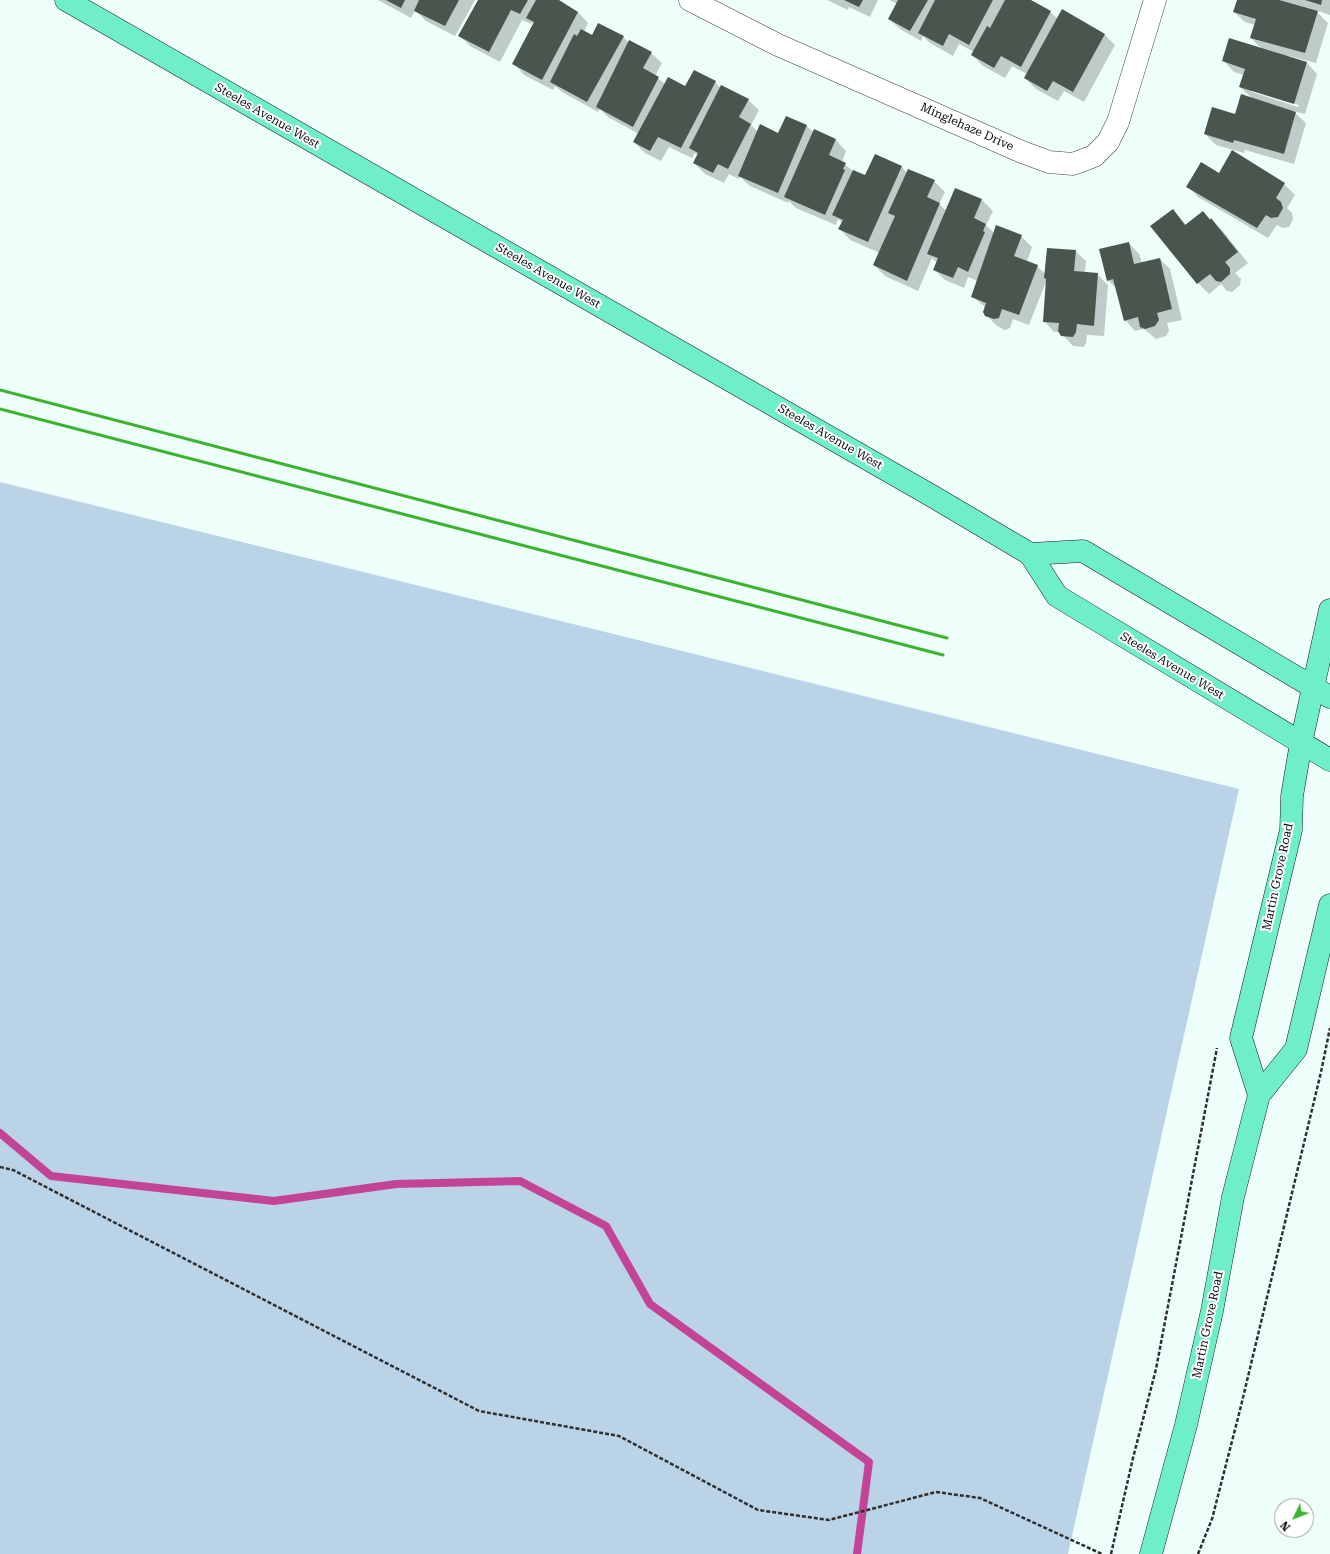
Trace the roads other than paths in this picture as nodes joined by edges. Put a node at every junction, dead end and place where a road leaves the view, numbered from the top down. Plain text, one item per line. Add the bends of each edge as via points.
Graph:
1 (66, 0) edge
2 (690, 0) edge
3 (1155, 0) edge
4 (1030, 554) junction
5 (1330, 610) edge
6 (1321, 692) edge
7 (1301, 743) junction
8 (1330, 760) edge
9 (1330, 905) edge
10 (1259, 1095) junction
11 (1151, 1554) edge

1 - 4 main road, Steeles Avenue West
2 - 3 street, Minglehaze Drive via 778,45 1022,152 1049,162 1073,164 1094,156 1108,142 1118,122
4 - 6 main road via 1083,551
4 - 7 main road, Steeles Avenue West via 1057,596
5 - 6 main road, Martin Grove Road
6 - 7 main road, Martin Grove Road
7 - 8 main road, Steeles Avenue West
7 - 10 main road, Martin Grove Road via 1292,796 1291,830 1241,1038
9 - 10 main road, Martin Grove Road via 1296,1049
10 - 11 main road, Martin Grove Road via 1233,1197 1212,1311

